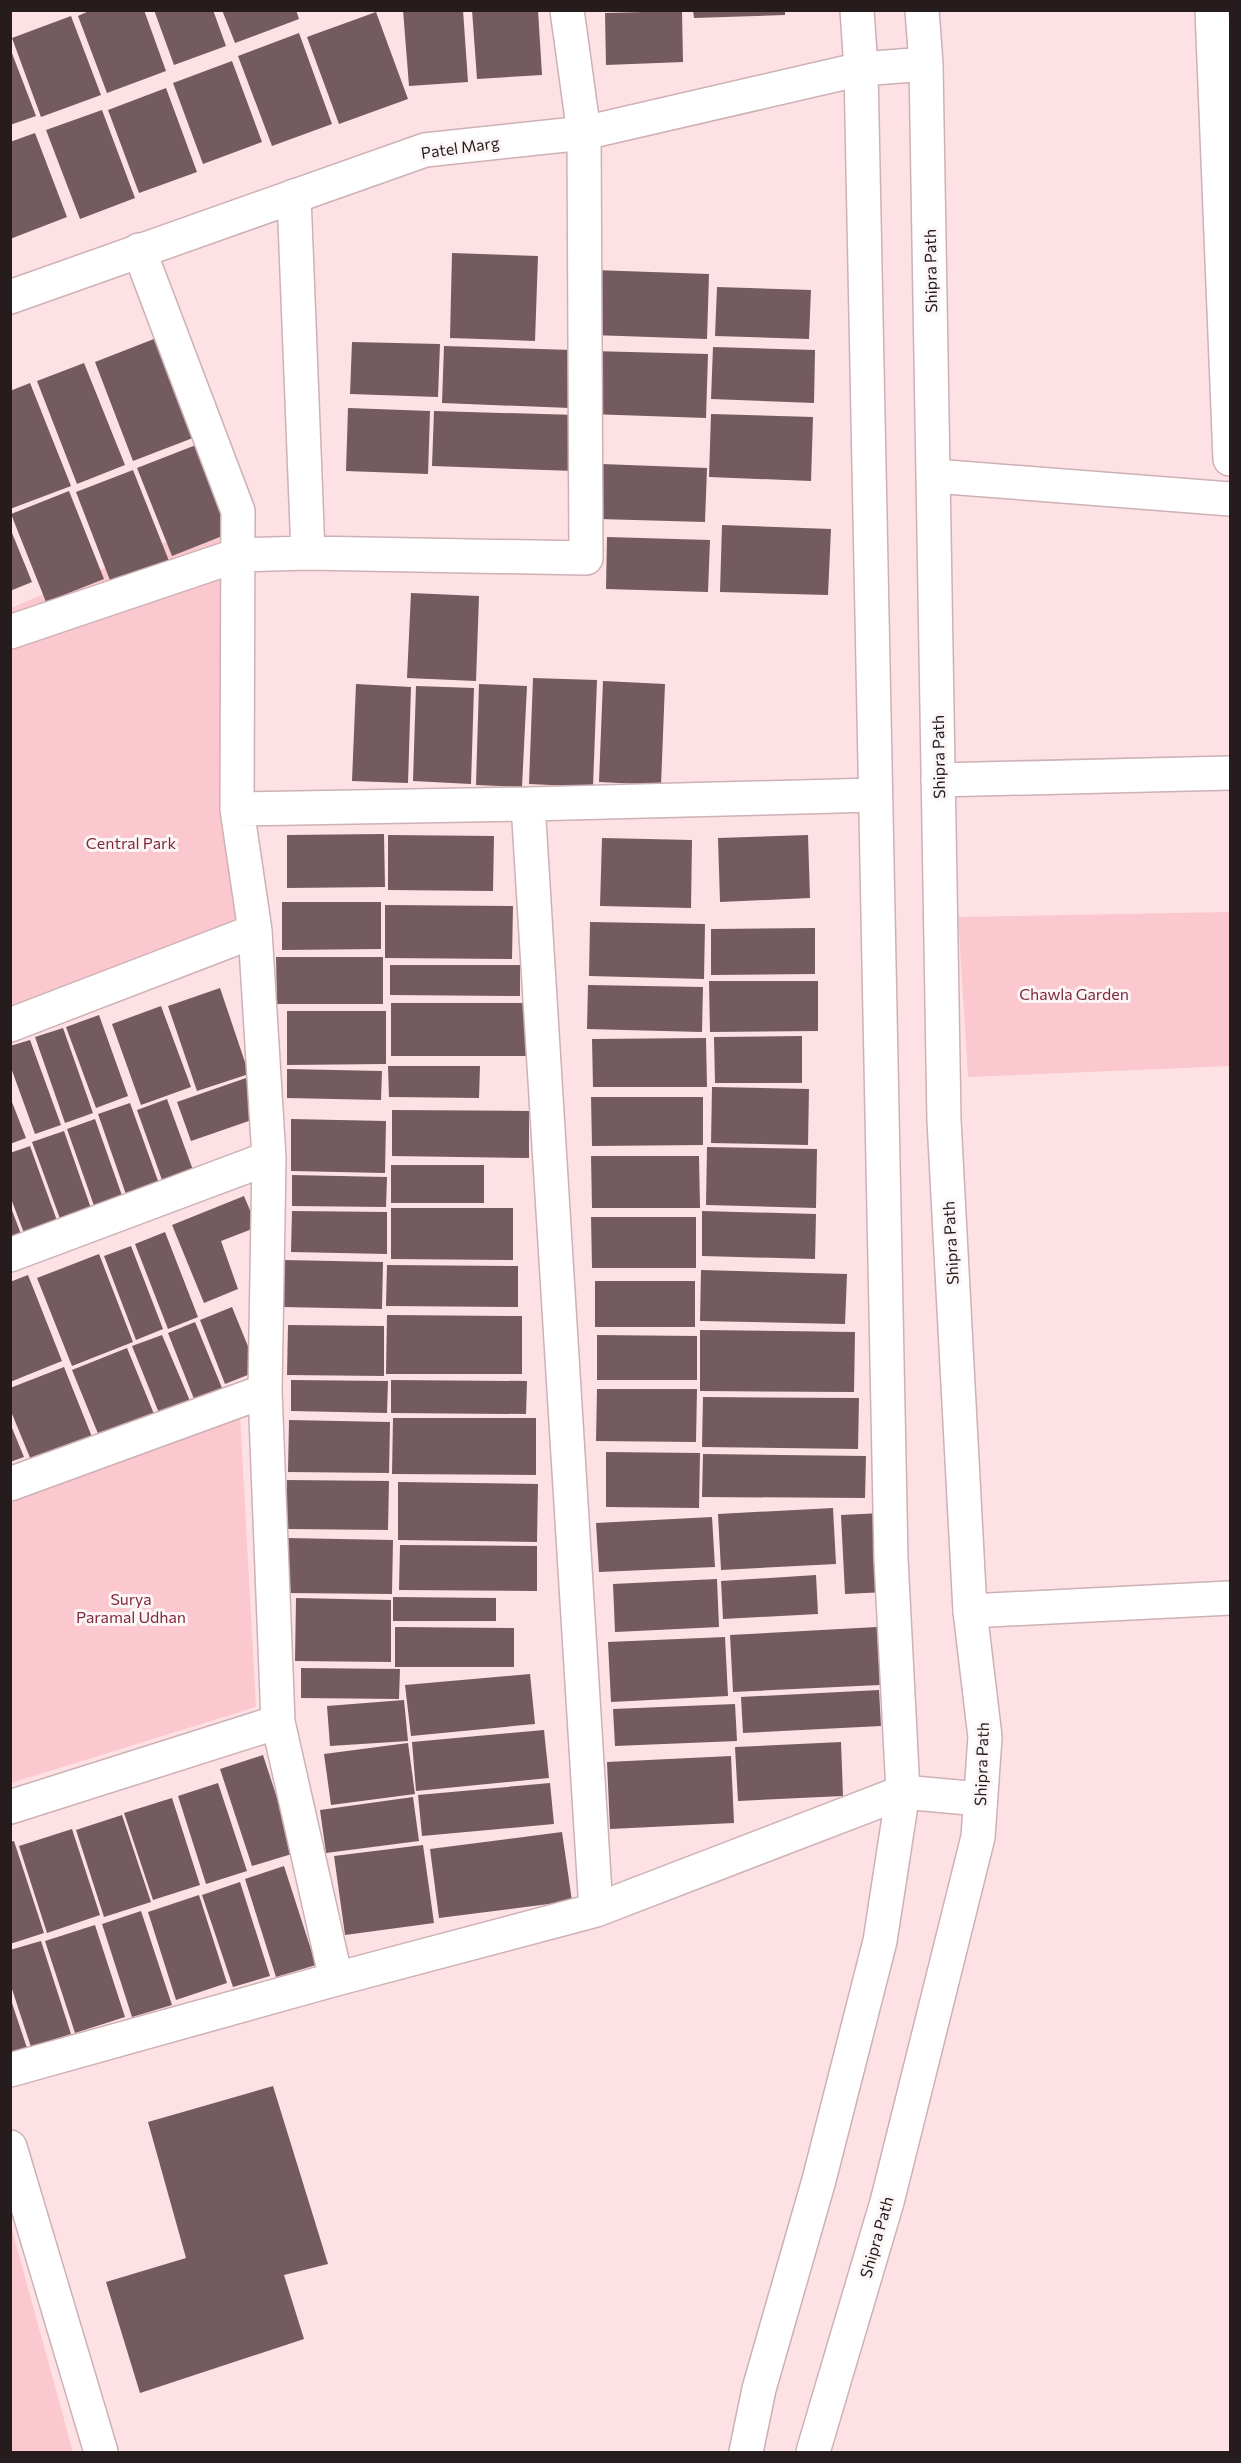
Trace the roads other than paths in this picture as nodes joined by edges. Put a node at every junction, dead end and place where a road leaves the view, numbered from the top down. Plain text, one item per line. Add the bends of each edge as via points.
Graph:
1 (567, 10) edge
2 (857, 10) edge
3 (922, 10) edge
4 (1212, 10) edge
5 (926, 64) junction
6 (861, 69) junction
7 (584, 133) junction
8 (294, 196) junction
9 (139, 250) junction
10 (10, 297) edge
11 (1230, 459) edge
12 (934, 476) junction
13 (1230, 499) edge
14 (308, 553) junction
15 (238, 555) junction
16 (10, 632) edge
17 (1230, 773) edge
18 (938, 780) junction
19 (875, 795) junction
20 (528, 804) junction
21 (237, 809) junction
22 (255, 931) junction
23 (10, 1025) edge
24 (269, 1158) junction
25 (10, 1255) edge
26 (265, 1390) junction
27 (10, 1484) edge
28 (1230, 1598) edge
29 (970, 1611) junction
30 (278, 1722) junction
31 (903, 1791) junction
32 (981, 1799) junction
33 (10, 1808) edge
34 (596, 1910) junction
35 (336, 1979) junction
36 (10, 2070) edge
37 (10, 2147) edge
38 (101, 2452) edge
39 (746, 2452) edge
40 (813, 2452) edge

1 - 7 street
2 - 6 street
3 - 5 street, Shipra Path
4 - 11 street
5 - 6 street, Patel Marg
5 - 12 street, Shipra Path
6 - 7 street, Patel Marg
6 - 19 street
7 - 8 street, Patel Marg via 424,150
7 - 14 street via 586,558
8 - 9 street, Patel Marg
8 - 14 street
9 - 10 street, Patel Marg
9 - 15 street via 238,511
12 - 13 street
12 - 18 street, Shipra Path
14 - 15 street
15 - 16 street
15 - 21 street
17 - 18 street
18 - 29 street, Shipra Path via 944,1120
19 - 20 street
19 - 31 street via 891,1559
20 - 21 street
20 - 34 street
21 - 22 street
22 - 23 street
22 - 24 street
24 - 25 street
24 - 26 street
26 - 27 street
26 - 30 street
28 - 29 street
29 - 32 street, Shipra Path via 985,1737
30 - 33 street
30 - 35 street
31 - 32 street
31 - 34 street
31 - 39 street via 880,1941 819,2180 759,2389
32 - 40 street, Shipra Path via 978,1837 887,2202
34 - 35 street
35 - 36 street
37 - 38 street

